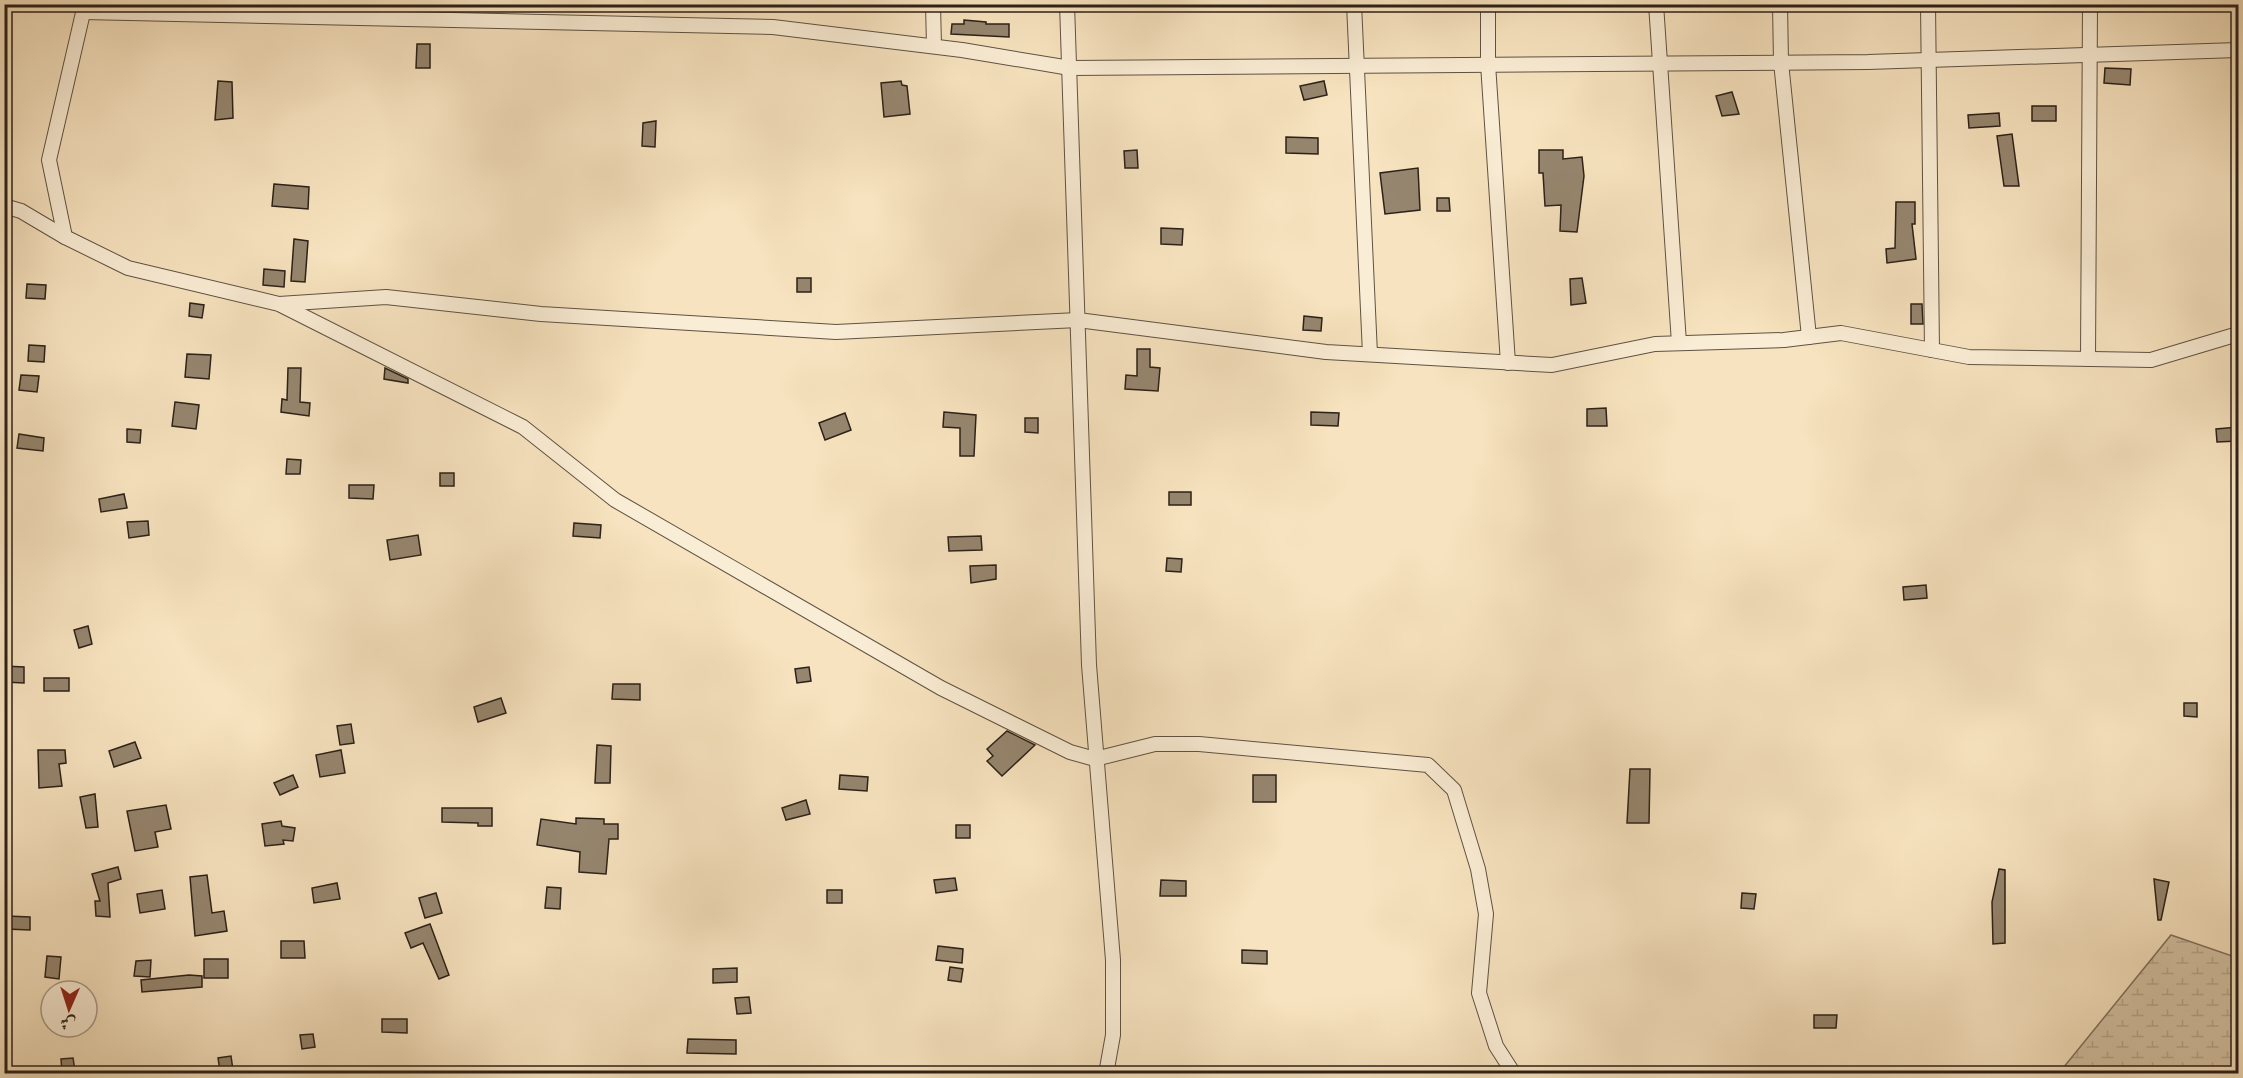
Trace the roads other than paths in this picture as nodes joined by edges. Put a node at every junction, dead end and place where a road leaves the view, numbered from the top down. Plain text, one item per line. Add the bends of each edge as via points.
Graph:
1 (933, 4) edge
2 (1067, 4) edge
3 (1354, 4) edge
4 (1488, 4) edge
5 (1656, 4) edge
6 (1780, 4) edge
7 (1928, 4) edge
8 (2090, 4) edge
9 (84, 8) edge
10 (934, 46) junction
11 (2238, 50) edge
12 (2090, 55) junction
13 (1929, 60) junction
14 (1781, 62) junction
15 (1660, 63) junction
16 (1488, 64) junction
17 (1356, 66) junction
18 (1070, 68) junction
19 (4, 206) edge
20 (66, 237) junction
21 (279, 304) junction
22 (1078, 320) junction
23 (2238, 334) edge
24 (1809, 337) junction
25 (1679, 343) junction
26 (1932, 350) junction
27 (1370, 354) junction
28 (2088, 359) junction
29 (1508, 363) junction
30 (1095, 759) junction
31 (1106, 1074) edge
32 (1514, 1074) edge

1 - 10 street
2 - 18 street
3 - 17 street
4 - 16 street
5 - 15 street
6 - 14 street
7 - 13 street
8 - 12 street
9 - 10 street via 773,27
9 - 20 street via 49,160
10 - 18 street
11 - 12 street
12 - 13 street
12 - 28 street
13 - 14 street
13 - 26 street
14 - 15 street
14 - 24 street
15 - 16 street
15 - 25 street
16 - 17 street
16 - 29 street
17 - 18 street
17 - 27 street
18 - 22 street
19 - 20 street via 21,211
20 - 21 street via 128,268
21 - 22 street via 386,297 541,314 836,332
21 - 30 street via 524,427 615,500 941,688 1070,752
22 - 27 street via 1326,352
22 - 30 street
23 - 28 street via 2151,360
24 - 25 street
24 - 26 street via 1841,333
25 - 29 street via 1655,344 1552,365
26 - 28 street via 1969,357
27 - 29 street
30 - 31 street via 1113,960 1113,1035
30 - 32 street via 1155,744 1199,744 1428,765 1454,790 1478,869 1486,914 1479,993 1496,1046

